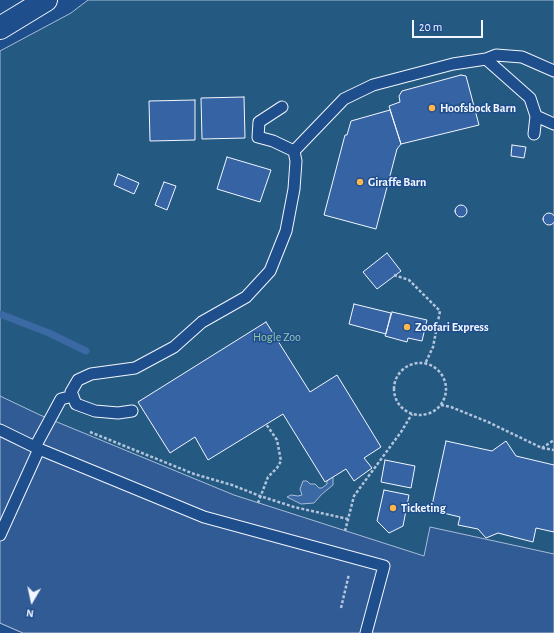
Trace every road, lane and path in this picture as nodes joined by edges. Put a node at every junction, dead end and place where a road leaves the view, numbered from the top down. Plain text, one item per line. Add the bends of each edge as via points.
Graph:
1 (46, 0) edge
2 (0, 28) edge
3 (486, 59) junction
4 (554, 71) edge
5 (282, 107) dead end
6 (536, 116) junction
7 (554, 124) edge
8 (534, 134) dead end
9 (294, 151) junction
10 (394, 275) dead end
11 (426, 364) junction
12 (73, 396) junction
13 (441, 405) junction
14 (132, 411) dead end
15 (412, 414) junction
16 (266, 424) dead end
17 (0, 430) edge
18 (90, 432) dead end
19 (554, 440) edge
20 (37, 448) junction
21 (542, 448) junction
22 (554, 450) edge
23 (260, 496) junction
24 (258, 503) dead end
25 (348, 519) junction
26 (345, 531) dead end
27 (0, 535) edge
28 (350, 572) dead end
29 (342, 608) dead end
30 (366, 633) edge

1 - 2 street
3 - 4 lane via 496,55 522,56
3 - 6 lane via 530,98
3 - 9 lane via 453,64 373,85 344,99
5 - 9 lane via 259,122 258,137
6 - 7 lane
6 - 8 lane
9 - 12 lane via 294,189 286,231 270,271 246,297 202,322 174,347 136,368 91,374 78,380 71,392
10 - 11 path via 408,280 440,311 434,348
11 - 13 path via 437,369 444,380 446,393
11 - 15 path via 414,364 403,369 394,382 395,398 404,411
12 - 14 lane via 76,404 95,411
12 - 20 lane via 61,399
13 - 15 path via 425,415
13 - 21 path via 488,422
15 - 25 path via 354,496
16 - 23 path via 277,440 281,461 268,477
17 - 20 lane
18 - 23 path via 181,469
19 - 21 path
20 - 27 lane
20 - 30 lane via 204,516 384,566
21 - 22 path
23 - 24 path
23 - 25 path via 294,507
25 - 26 path
28 - 29 path

